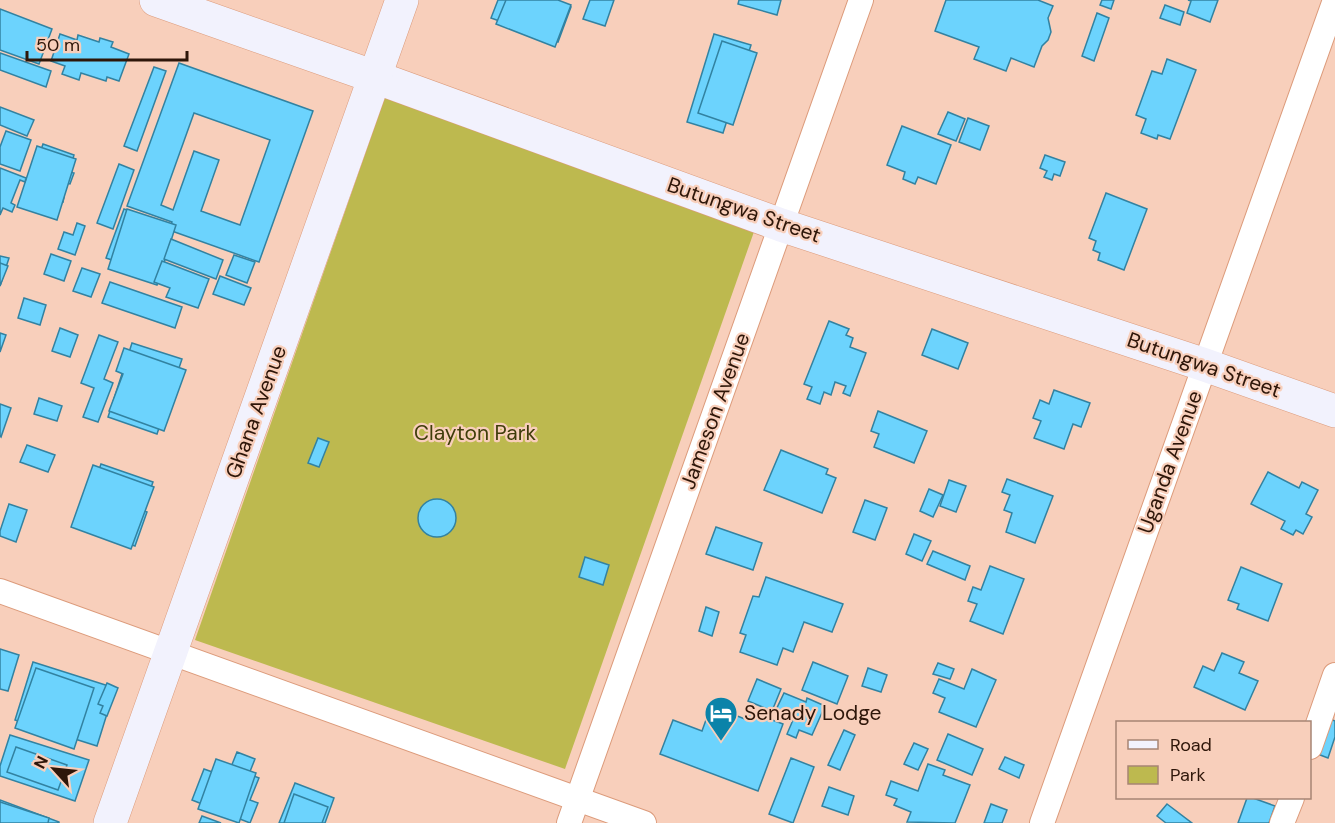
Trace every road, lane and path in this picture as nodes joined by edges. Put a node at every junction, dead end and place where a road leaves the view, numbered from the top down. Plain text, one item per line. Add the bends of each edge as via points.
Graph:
1 (156, 0) edge
2 (402, 0) edge
3 (861, 0) edge
4 (1335, 0) edge
5 (375, 77) junction
6 (781, 225) junction
7 (1205, 365) junction
8 (1335, 411) edge
9 (0, 591) edge
10 (171, 652) junction
11 (1335, 675) edge
12 (1311, 744) edge
13 (577, 799) junction
14 (1292, 799) edge
15 (110, 823) edge
16 (569, 823) edge
17 (645, 823) edge
18 (1042, 823) edge
19 (1282, 823) edge

1 - 5 main road, Butungwa Street
2 - 5 main road, Ghana Avenue
3 - 6 street, Jameson Avenue
4 - 7 street, Uganda Avenue
5 - 6 main road, Butungwa Street
5 - 10 main road, Ghana Avenue
6 - 7 main road, Butungwa Street
6 - 13 street, Jameson Avenue
7 - 8 main road, Butungwa Street
7 - 18 street, Uganda Avenue
9 - 10 street
10 - 13 street
10 - 15 main road, Ghana Avenue
11 - 12 street
13 - 16 street, Jameson Avenue
13 - 17 street
14 - 19 street

